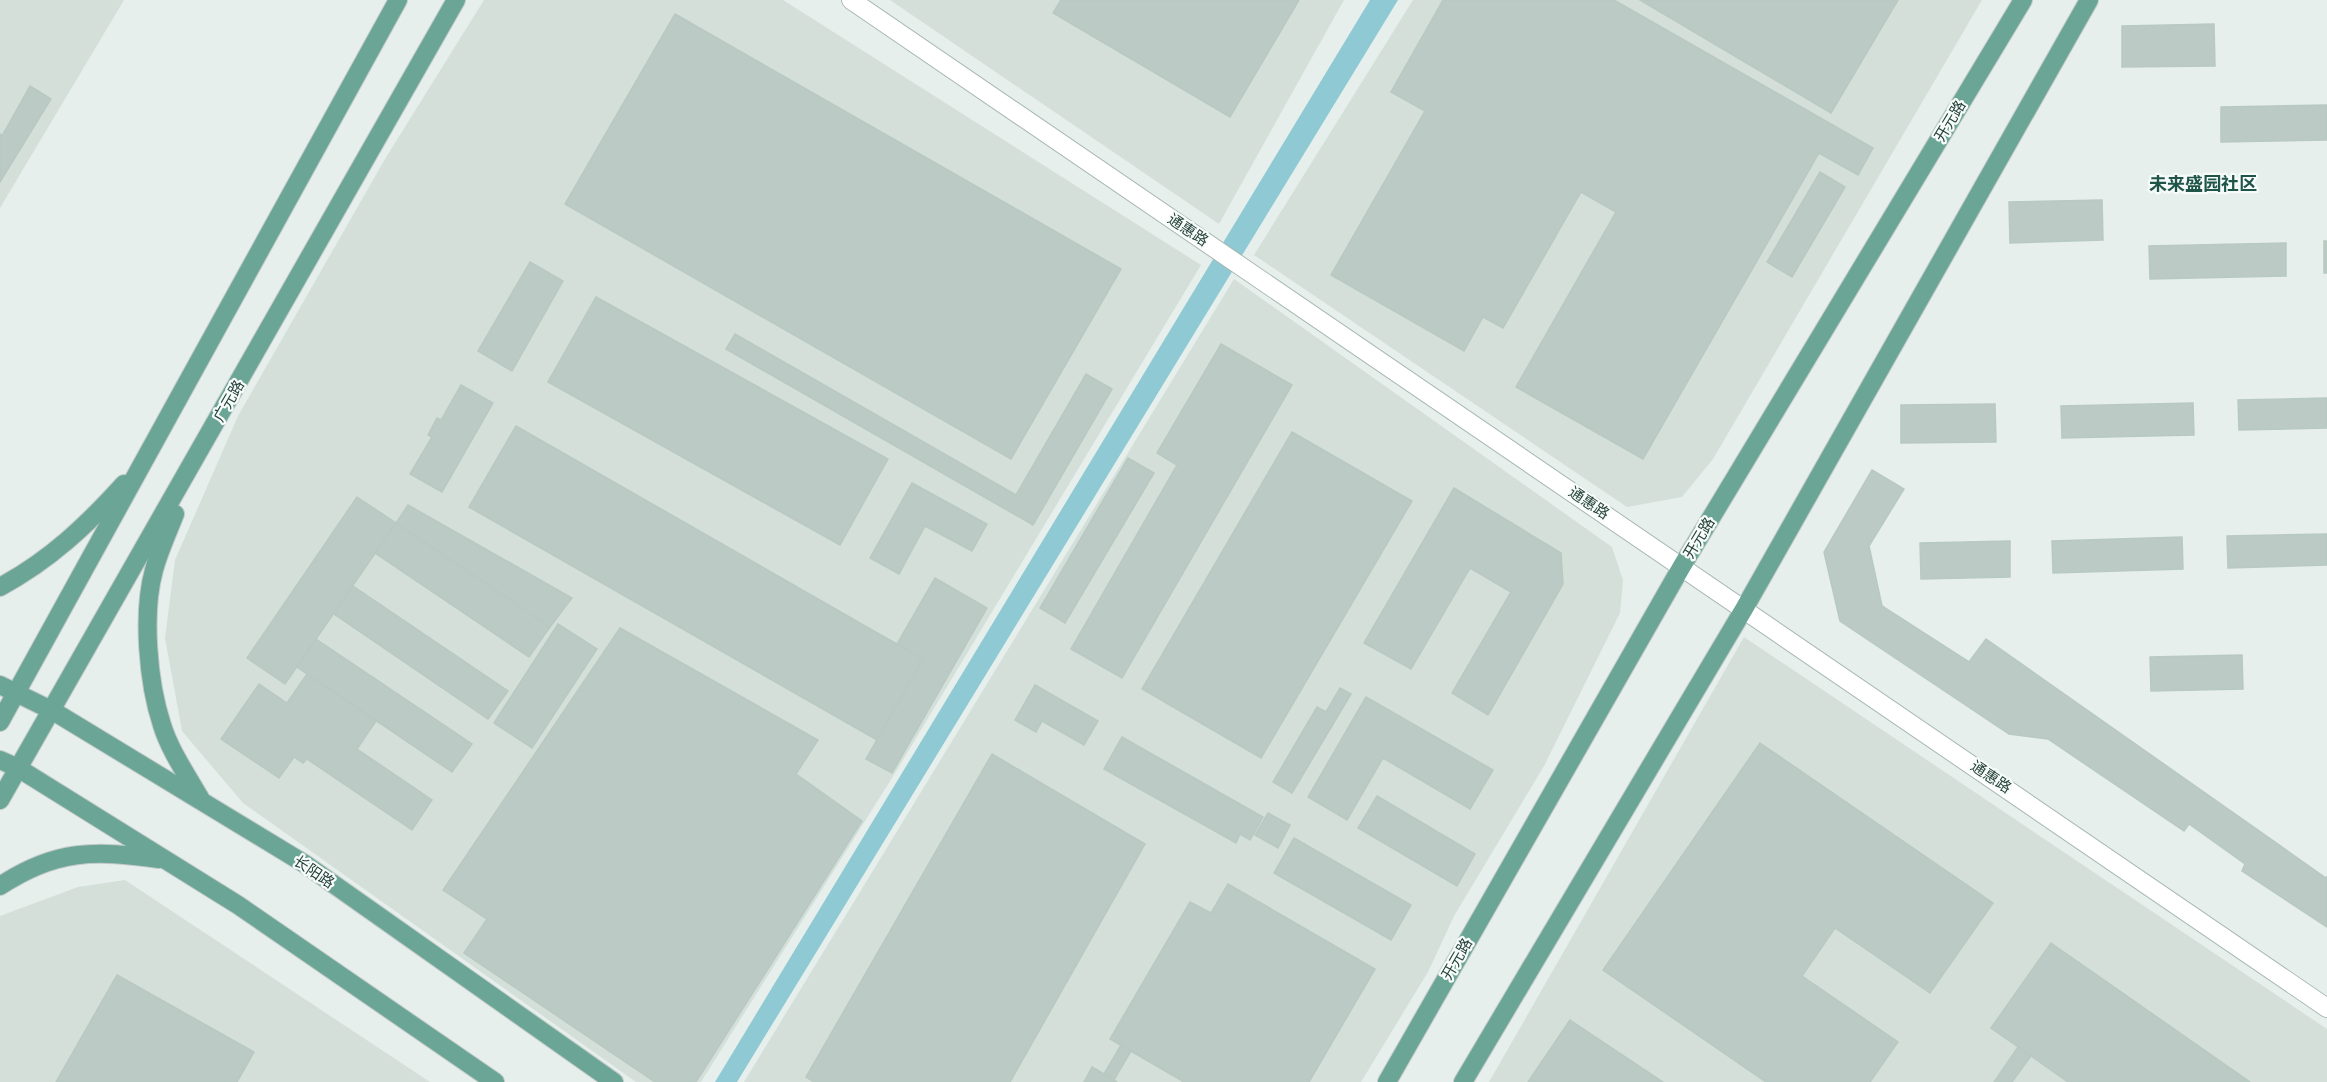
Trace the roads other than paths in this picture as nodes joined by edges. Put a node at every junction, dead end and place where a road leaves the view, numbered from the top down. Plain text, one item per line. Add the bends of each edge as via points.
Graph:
1 (399, 0) edge
2 (456, 0) edge
3 (851, 0) edge
4 (2023, 0) edge
5 (2089, 0) edge
6 (196, 459) junction
7 (144, 462) junction
8 (1682, 566) junction
9 (0, 587) edge
10 (1744, 609) junction
11 (0, 685) edge
12 (18, 692) junction
13 (53, 711) junction
14 (0, 722) edge
15 (0, 760) edge
16 (18, 768) junction
17 (0, 800) edge
18 (203, 802) junction
19 (166, 860) junction
20 (0, 886) edge
21 (2327, 1008) edge
22 (495, 1082) edge
23 (614, 1082) edge
24 (1387, 1082) edge
25 (1463, 1082) edge

1 - 7 main road
2 - 6 main road, 广元路
3 - 8 street, 通惠路
4 - 8 main road, 开元路
5 - 10 main road
6 - 13 main road, 广元路
6 - 18 main road via 154,571 148,622 153,682 162,725
7 - 9 main road via 82,530 31,570
7 - 12 main road
8 - 10 street, 通惠路
8 - 24 main road, 开元路
10 - 21 street, 通惠路
10 - 25 main road
11 - 12 main road, 长阳路
12 - 13 main road, 长阳路
12 - 14 main road
13 - 16 main road, 广元路
13 - 18 main road, 长阳路
15 - 16 main road
16 - 17 main road, 广元路
16 - 19 main road
18 - 23 main road, 长阳路 via 305,864
19 - 20 main road via 117,853 77,853 46,861
19 - 22 main road

